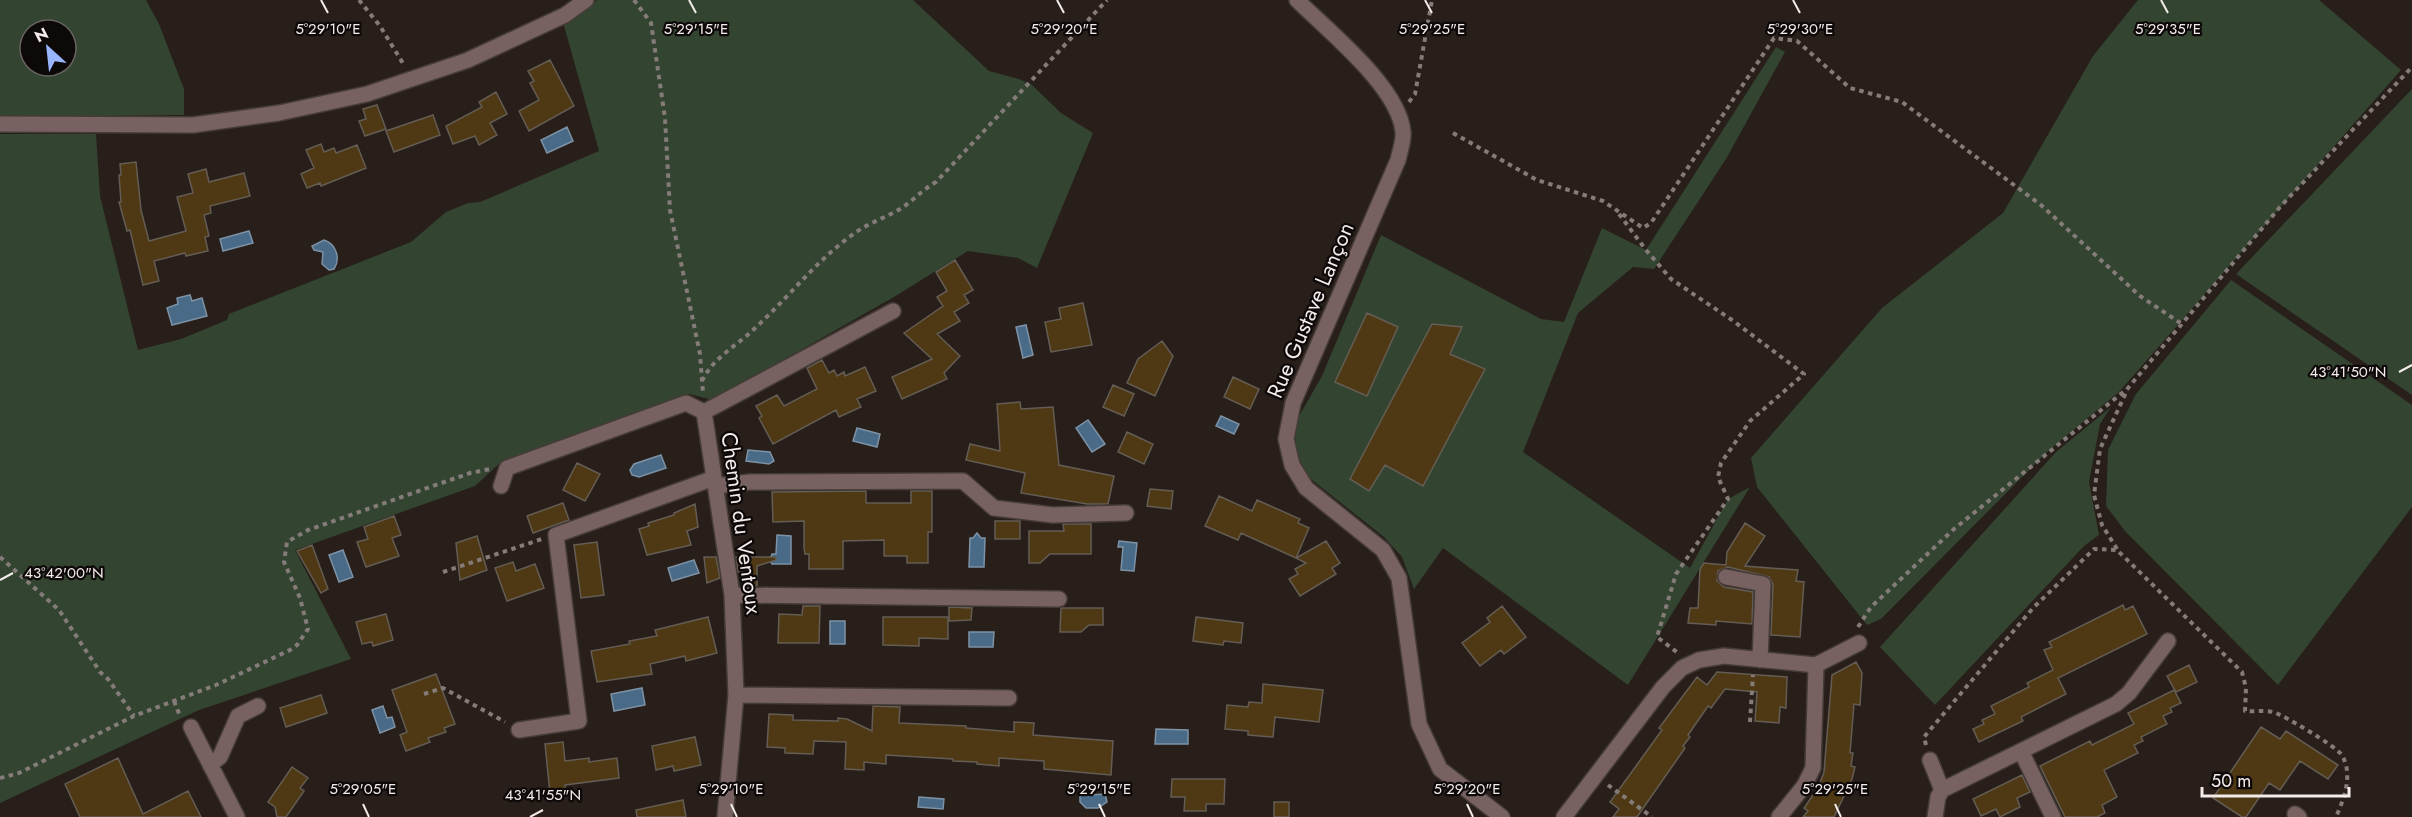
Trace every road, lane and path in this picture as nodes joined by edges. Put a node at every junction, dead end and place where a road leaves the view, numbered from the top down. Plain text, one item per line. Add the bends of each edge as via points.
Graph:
1 (359, 0) edge
2 (586, 0) edge
3 (634, 0) edge
4 (1107, 0) edge
5 (1297, 0) edge
6 (1432, 0) edge
7 (2412, 67) edge
8 (411, 80) junction
9 (1398, 117) junction
10 (0, 124) edge
11 (1453, 134) dead end
12 (1617, 211) junction
13 (893, 311) dead end
14 (2182, 324) junction
15 (702, 381) junction
16 (2128, 388) junction
17 (704, 412) junction
18 (507, 468) junction
19 (714, 482) junction
20 (501, 486) dead end
21 (1126, 513) dead end
22 (522, 544) dead end
23 (2117, 550) junction
24 (0, 557) edge
25 (443, 572) dead end
26 (1726, 577) dead end
27 (732, 596) junction
28 (1059, 599) dead end
29 (1857, 636) joint
30 (2168, 641) dead end
31 (1672, 648) dead end
32 (1757, 659) junction
33 (1816, 665) junction
34 (424, 694) dead end
35 (736, 695) junction
36 (1009, 698) dead end
37 (258, 706) dead end
38 (134, 716) junction
39 (1750, 722) dead end
40 (191, 727) dead end
41 (519, 730) joint
42 (2020, 751) junction
43 (1930, 760) joint
44 (210, 765) junction
45 (1595, 776) junction
46 (0, 778) edge
47 (1942, 790) junction
48 (237, 817) edge
49 (725, 817) edge
50 (1502, 817) edge
51 (1564, 817) edge
52 (1652, 817) edge
53 (1779, 817) edge
54 (1935, 817) edge
55 (2053, 817) edge
56 (2336, 817) edge

1 - 8 path via 380,26
2 - 8 street via 565,15 468,60
3 - 15 path via 651,23 665,118 670,210 700,354
4 - 15 path via 936,182 910,203 853,234 707,370
5 - 9 street, Rue Gustave Lançon via 1372,73 1394,103
6 - 9 path via 1415,94
7 - 14 path via 2280,207
8 - 10 street via 290,111 193,125
9 - 50 street, Rue Gustave Lançon via 1403,132 1398,160 1293,403 1286,439 1292,465 1306,488 1383,550 1399,578 1419,724 1440,768
11 - 12 path via 1537,180 1603,201
12 - 14 path via 1642,228 1651,223 1774,38 1797,41 1850,88 1902,102 1942,131 2041,205 2140,296
12 - 31 path via 1671,279 1804,374 1750,421 1721,463 1718,477 1728,500 1676,574 1657,637
13 - 17 street, Chemin du Ventoux
14 - 16 path
15 - 17 path
16 - 23 path via 2100,448 2094,495 2102,525
16 - 29 path via 1954,529 1871,607
17 - 18 street via 686,403
17 - 19 street, Chemin du Ventoux
18 - 20 street
18 - 38 path via 470,473 308,530 287,542 284,562 308,629 297,645 235,677
19 - 21 street via 963,481 994,508 1053,515
19 - 27 street, Chemin du Ventoux
19 - 41 street via 556,535 579,721
22 - 25 path
23 - 43 path via 2094,549 2033,608 1924,737
23 - 56 path via 2242,672 2245,711 2273,712 2341,753 2346,769 2346,794
24 - 38 path via 59,610
26 - 32 street via 1763,584
27 - 28 street
27 - 35 street, Chemin du Ventoux
29 - 33 street
30 - 42 street via 2129,693 2116,704
32 - 33 street
32 - 39 path
32 - 45 street via 1699,660 1682,668
33 - 53 street via 1813,768
34 - 41 path via 443,688
35 - 36 street
35 - 49 street, Chemin du Ventoux
37 - 44 street via 238,717 220,757
38 - 46 path via 19,773
40 - 44 street
42 - 47 street
42 - 55 street
43 - 47 street
44 - 48 street
45 - 51 street
45 - 52 path
47 - 54 street

